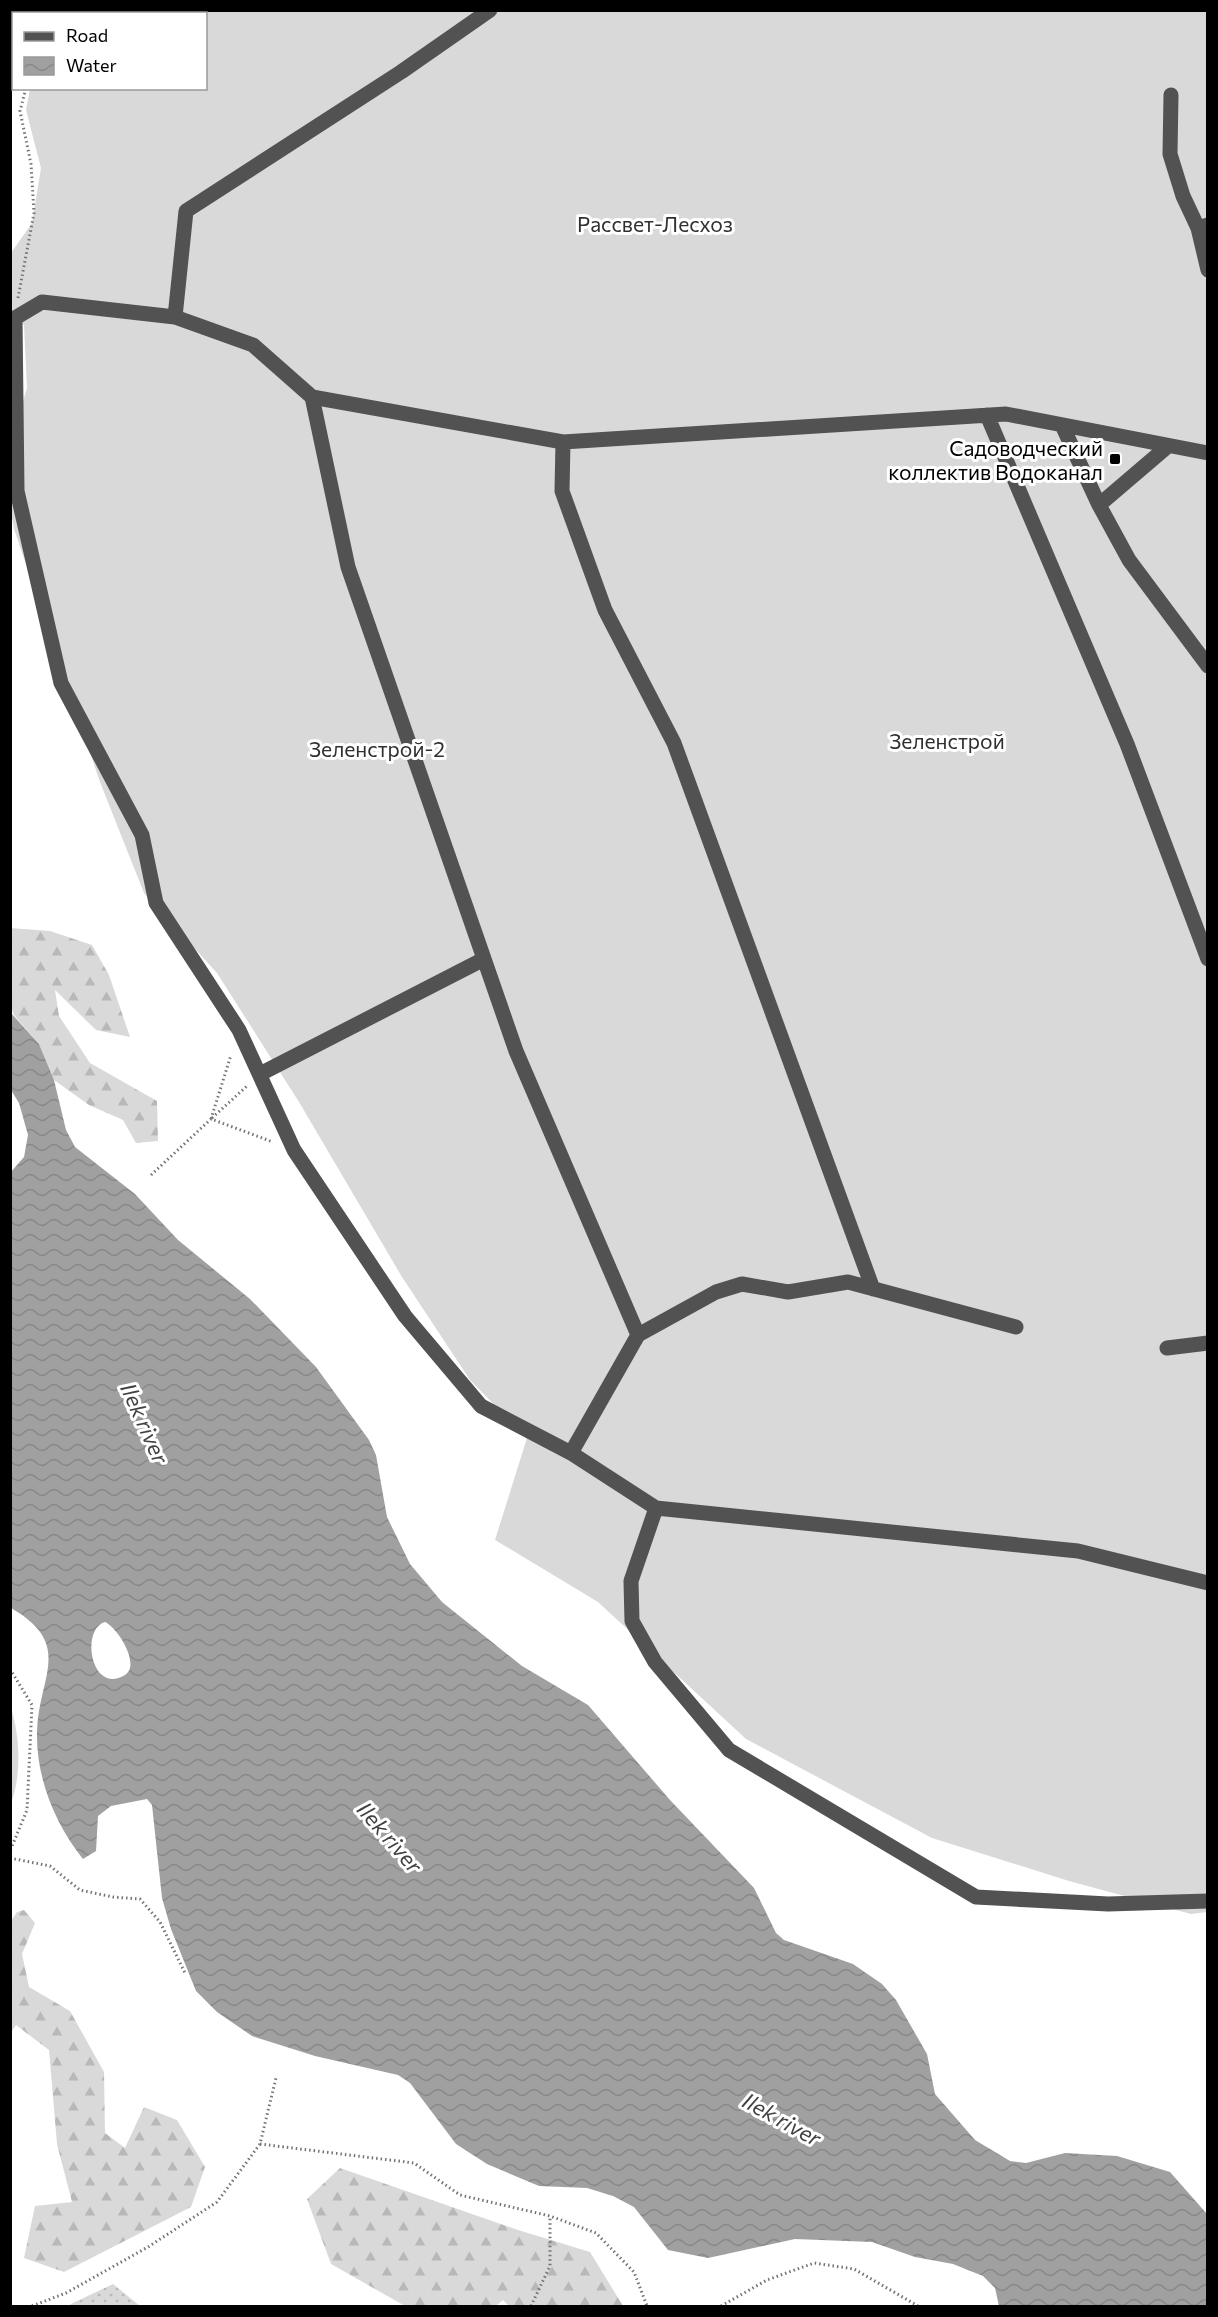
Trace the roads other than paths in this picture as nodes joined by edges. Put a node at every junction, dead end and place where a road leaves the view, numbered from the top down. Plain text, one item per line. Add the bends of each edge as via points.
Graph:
1 (490, 10) edge
2 (1171, 95) dead end
3 (1203, 226) edge
4 (1208, 270) edge
5 (175, 317) junction
6 (312, 397) junction
7 (987, 415) junction
8 (1062, 425) junction
9 (563, 442) junction
10 (1168, 446) junction
11 (1208, 453) edge
12 (1099, 505) junction
13 (1208, 666) edge
14 (484, 959) junction
15 (1208, 959) edge
16 (260, 1074) junction
17 (873, 1289) junction
18 (1016, 1327) dead end
19 (638, 1335) junction
20 (1208, 1343) edge
21 (1167, 1348) dead end
22 (571, 1453) junction
23 (656, 1508) junction
24 (1208, 1583) edge
25 (1208, 1901) edge

1 - 5 lane via 186,211
2 - 3 lane via 1170,154 1183,196
3 - 4 lane
5 - 6 lane via 253,345
5 - 16 lane via 42,302 15,318 17,491 61,683 142,836 156,903 239,1029
6 - 9 lane
6 - 14 lane via 348,567
7 - 8 lane via 1006,414
7 - 9 lane
7 - 15 lane via 1127,744
8 - 10 lane
8 - 12 lane
9 - 17 lane via 562,491 605,610 674,743
10 - 11 lane
10 - 12 lane
12 - 13 lane via 1129,560
14 - 16 lane
14 - 19 lane via 516,1051
16 - 22 lane via 294,1150 405,1316 481,1406
17 - 18 lane
17 - 19 lane via 848,1282 788,1292 742,1284 716,1292
19 - 22 lane
20 - 21 lane
22 - 23 lane
23 - 24 lane via 1078,1551
23 - 25 lane via 631,1581 632,1621 655,1662 729,1750 976,1897 1107,1904

